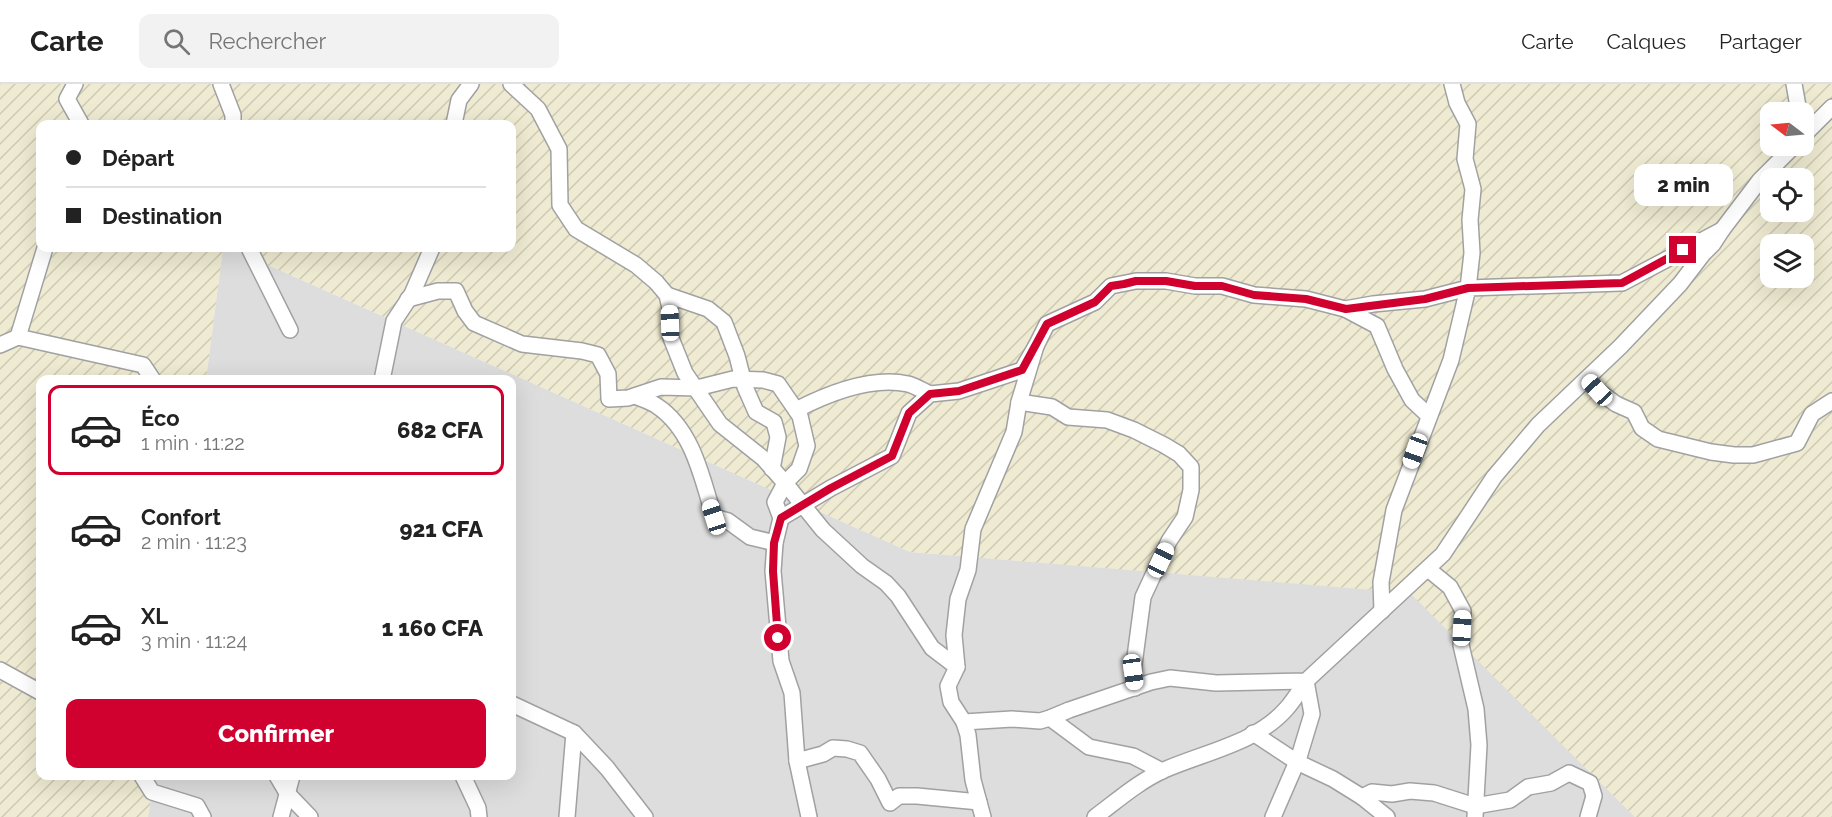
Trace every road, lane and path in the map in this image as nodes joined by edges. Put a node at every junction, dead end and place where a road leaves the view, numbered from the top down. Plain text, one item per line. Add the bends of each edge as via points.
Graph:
1 (75, 84) edge
2 (221, 84) edge
3 (471, 84) edge
4 (511, 84) edge
5 (1452, 84) edge
6 (1794, 84) edge
7 (1797, 102) edge
8 (1832, 107) edge
9 (79, 120) edge
10 (234, 120) edge
11 (455, 120) edge
12 (1814, 125) edge
13 (1784, 156) edge
14 (1722, 230) junction
15 (44, 252) edge
16 (251, 252) edge
17 (430, 252) edge
18 (1468, 288) junction
19 (667, 295) junction
20 (408, 299) junction
21 (1346, 309) junction
22 (290, 330) dead end
23 (18, 337) junction
24 (0, 345) edge
25 (1036, 346) junction
26 (149, 375) edge
27 (383, 375) edge
28 (742, 379) junction
29 (1587, 379) junction
30 (697, 388) junction
31 (930, 394) junction
32 (635, 396) junction
33 (1832, 401) edge
34 (1019, 402) junction
35 (796, 410) junction
36 (1429, 416) junction
37 (772, 468) junction
38 (785, 483) junction
39 (803, 505) junction
40 (781, 518) junction
41 (774, 543) junction
42 (1428, 568) junction
43 (1382, 611) junction
44 (957, 667) junction
45 (0, 670) edge
46 (1306, 681) junction
47 (1135, 688) junction
48 (36, 690) edge
49 (516, 706) edge
50 (1050, 718) junction
51 (964, 722) junction
52 (574, 733) junction
53 (1253, 733) junction
54 (797, 761) junction
55 (1297, 762) junction
56 (1162, 771) junction
57 (144, 780) edge
58 (279, 780) edge
59 (291, 780) edge
60 (465, 780) edge
61 (287, 793) junction
62 (1362, 797) junction
63 (981, 810) edge
64 (1475, 811) edge
65 (203, 817) edge
66 (280, 817) edge
67 (310, 817) edge
68 (479, 817) edge
69 (567, 817) edge
70 (645, 817) edge
71 (808, 817) edge
72 (1095, 817) edge
73 (1273, 817) edge
74 (1387, 817) edge
75 (1588, 817) edge

1 - 9 street via 67,99
2 - 10 street
3 - 11 street via 459,100
4 - 19 street via 538,109 559,149 560,205 576,229 636,265
5 - 18 street via 1456,103 1468,124 1466,159 1473,189
6 - 7 street
8 - 12 street
13 - 14 street
14 - 18 street via 1622,283
14 - 29 street via 1680,284
15 - 23 street
16 - 22 street
17 - 20 street
18 - 21 street via 1425,299
18 - 36 street via 1450,360
19 - 28 street via 708,309 724,322
19 - 30 street via 671,338 685,373
20 - 27 street via 394,321
20 - 32 street via 456,291 474,323 522,344 598,355 608,374 609,399
21 - 25 street via 1306,299 1254,295 1222,286 1136,281 1111,286 1095,302 1047,324
21 - 36 street via 1377,326 1412,400
23 - 24 street
23 - 26 street via 142,365
25 - 31 street via 1022,370 959,391
25 - 34 street
28 - 30 street
28 - 35 street via 778,384
28 - 37 street via 756,412 774,422 778,437
29 - 33 street via 1616,404 1634,412 1642,428 1658,439 1734,455 1753,455 1797,443 1812,414
29 - 42 street via 1538,425 1494,477 1443,554
30 - 32 street via 660,387
30 - 37 street via 720,424
31 - 35 street via 911,384 887,381 819,398
31 - 39 street via 909,413 892,456
32 - 41 street via 656,405 680,427 698,464 714,517 728,521 750,537
34 - 44 street via 1014,432 973,529 968,570 958,599 954,635
34 - 47 street via 1052,407 1068,417 1116,423 1164,445 1191,467 1185,516 1143,597 1133,672
35 - 38 street via 807,446 799,469
36 - 43 street via 1394,510 1381,582
37 - 38 street
38 - 39 street
38 - 40 street via 775,502
39 - 40 street
39 - 44 street via 843,549 886,583 932,648
40 - 41 street
41 - 54 street via 781,661 792,693
42 - 43 street
42 - 64 street via 1450,587 1463,611 1461,645 1476,709 1479,745
43 - 46 street
44 - 51 street via 948,686 951,702
45 - 48 street
46 - 47 street via 1216,683 1170,678
46 - 53 street via 1287,709
46 - 55 street via 1312,714
47 - 50 street
49 - 52 street
50 - 51 street
50 - 56 street via 1089,747 1133,756
51 - 63 street
52 - 69 street
52 - 70 street
53 - 55 street
53 - 56 street via 1230,746
54 - 63 street via 833,748 847,749 860,753 867,761 890,803 899,796
54 - 71 street
55 - 62 street
55 - 73 street
56 - 72 street
57 - 65 street via 152,792 197,806
58 - 61 street
59 - 61 street
60 - 68 street
61 - 66 street
61 - 67 street
62 - 64 street via 1372,792 1434,793
62 - 74 street
64 - 75 street via 1569,773 1590,783 1594,796

